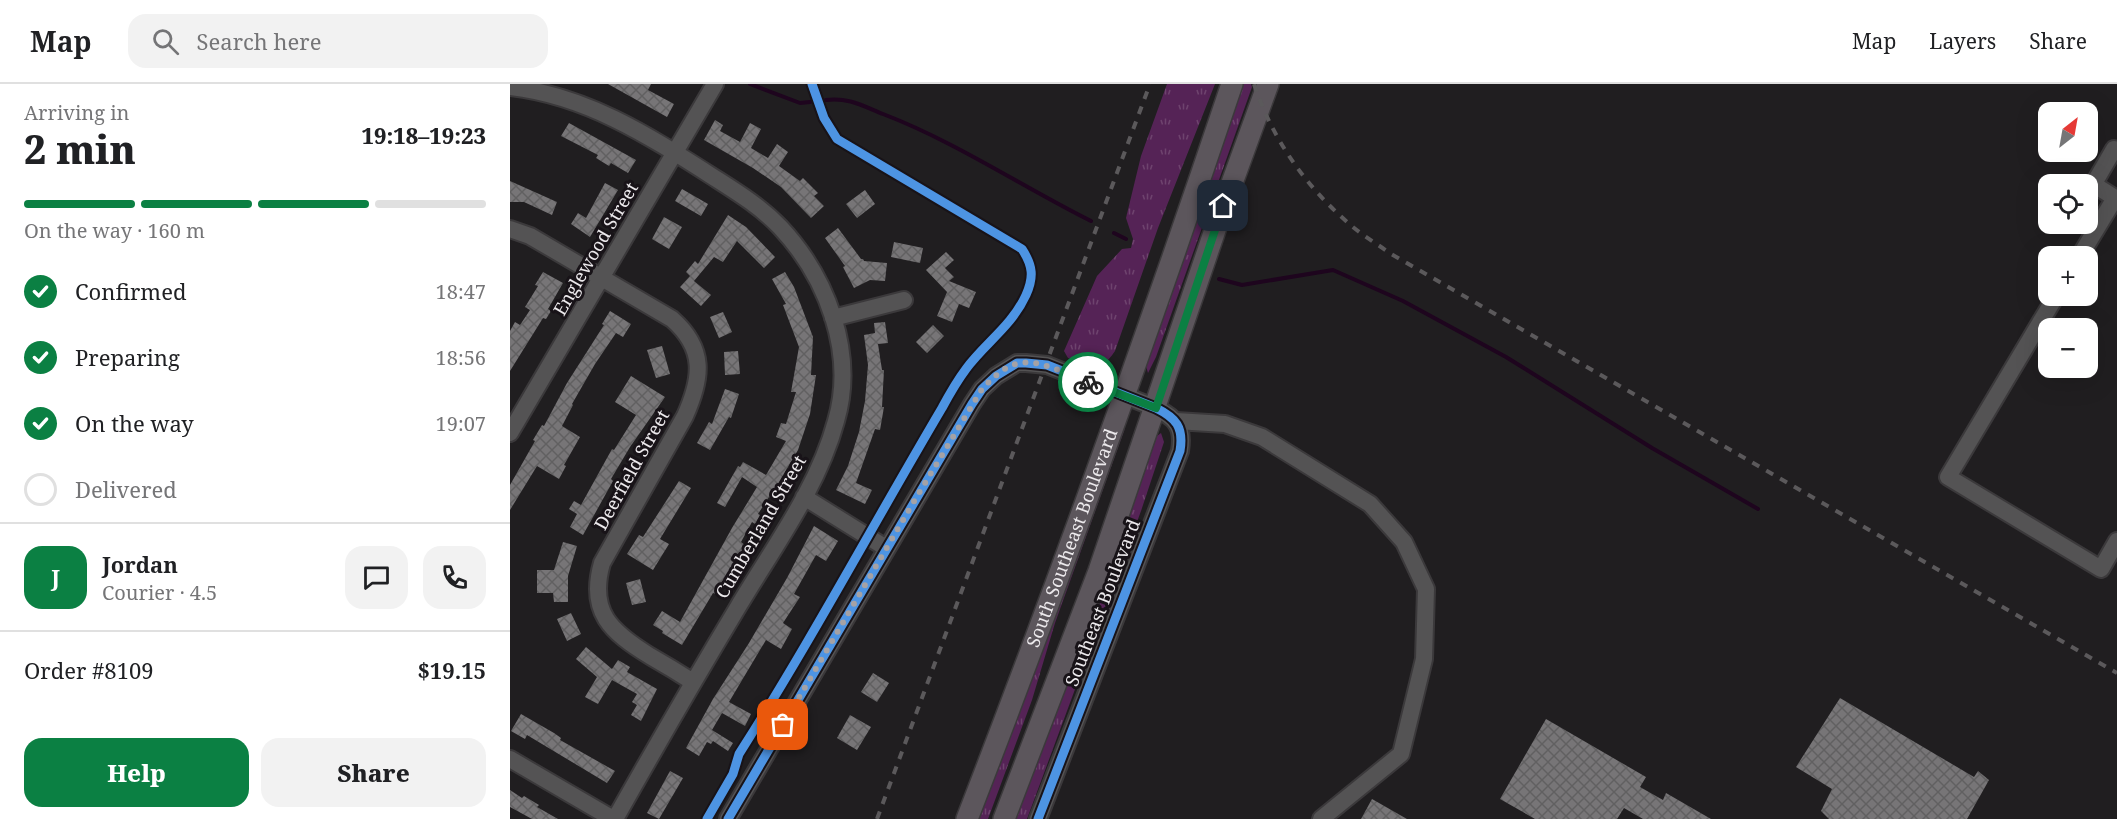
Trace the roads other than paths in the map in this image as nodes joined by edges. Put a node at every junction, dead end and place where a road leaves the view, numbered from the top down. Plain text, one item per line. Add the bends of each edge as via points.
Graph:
1 (715, 84) edge
2 (1232, 84) edge
3 (1268, 84) edge
4 (510, 87) edge
5 (2116, 143) edge
6 (674, 153) junction
7 (2098, 175) edge
8 (2098, 190) edge
9 (2116, 196) edge
10 (510, 229) edge
11 (2086, 246) edge
12 (602, 277) junction
13 (904, 300) dead end
14 (2050, 306) edge
15 (833, 318) junction
16 (1124, 395) junction
17 (1156, 408) junction
18 (1176, 421) junction
19 (510, 433) edge
20 (804, 497) junction
21 (2117, 541) edge
22 (886, 548) junction
23 (693, 682) junction
24 (510, 759) edge
25 (614, 819) edge
26 (728, 819) edge
27 (967, 819) edge
28 (1004, 819) edge
29 (1038, 819) edge
30 (1321, 819) edge

1 - 6 street, Englewood Street
2 - 16 main road, South Southeast Boulevard
3 - 17 main road, South Southeast Boulevard
4 - 6 street, Cumberland Street via 584,104
5 - 7 street
6 - 12 street, Englewood Street
6 - 15 street, Cumberland Street via 749,200 780,226 806,258
8 - 9 street
9 - 11 street
10 - 12 street, Deerfield Street via 525,233
12 - 19 street, Englewood Street
12 - 23 street, Deerfield Street via 672,319 684,329 697,356 698,382 690,406 602,563 597,587 601,609 612,628 635,647
13 - 15 street
14 - 21 street via 1948,477 2101,569
15 - 20 street, Cumberland Street via 841,364 837,421
16 - 17 street
16 - 22 street via 1047,365 1017,363 1006,369 982,389
16 - 27 main road, South Southeast Boulevard
17 - 18 street
17 - 28 main road, South Southeast Boulevard
18 - 29 street, Southeast Boulevard via 1182,440 1180,451
18 - 30 street via 1225,424 1262,437 1370,504 1404,542 1426,590 1424,659 1401,754
20 - 22 street
20 - 23 street, Cumberland Street
22 - 26 street
23 - 25 street, Cumberland Street
24 - 25 street

